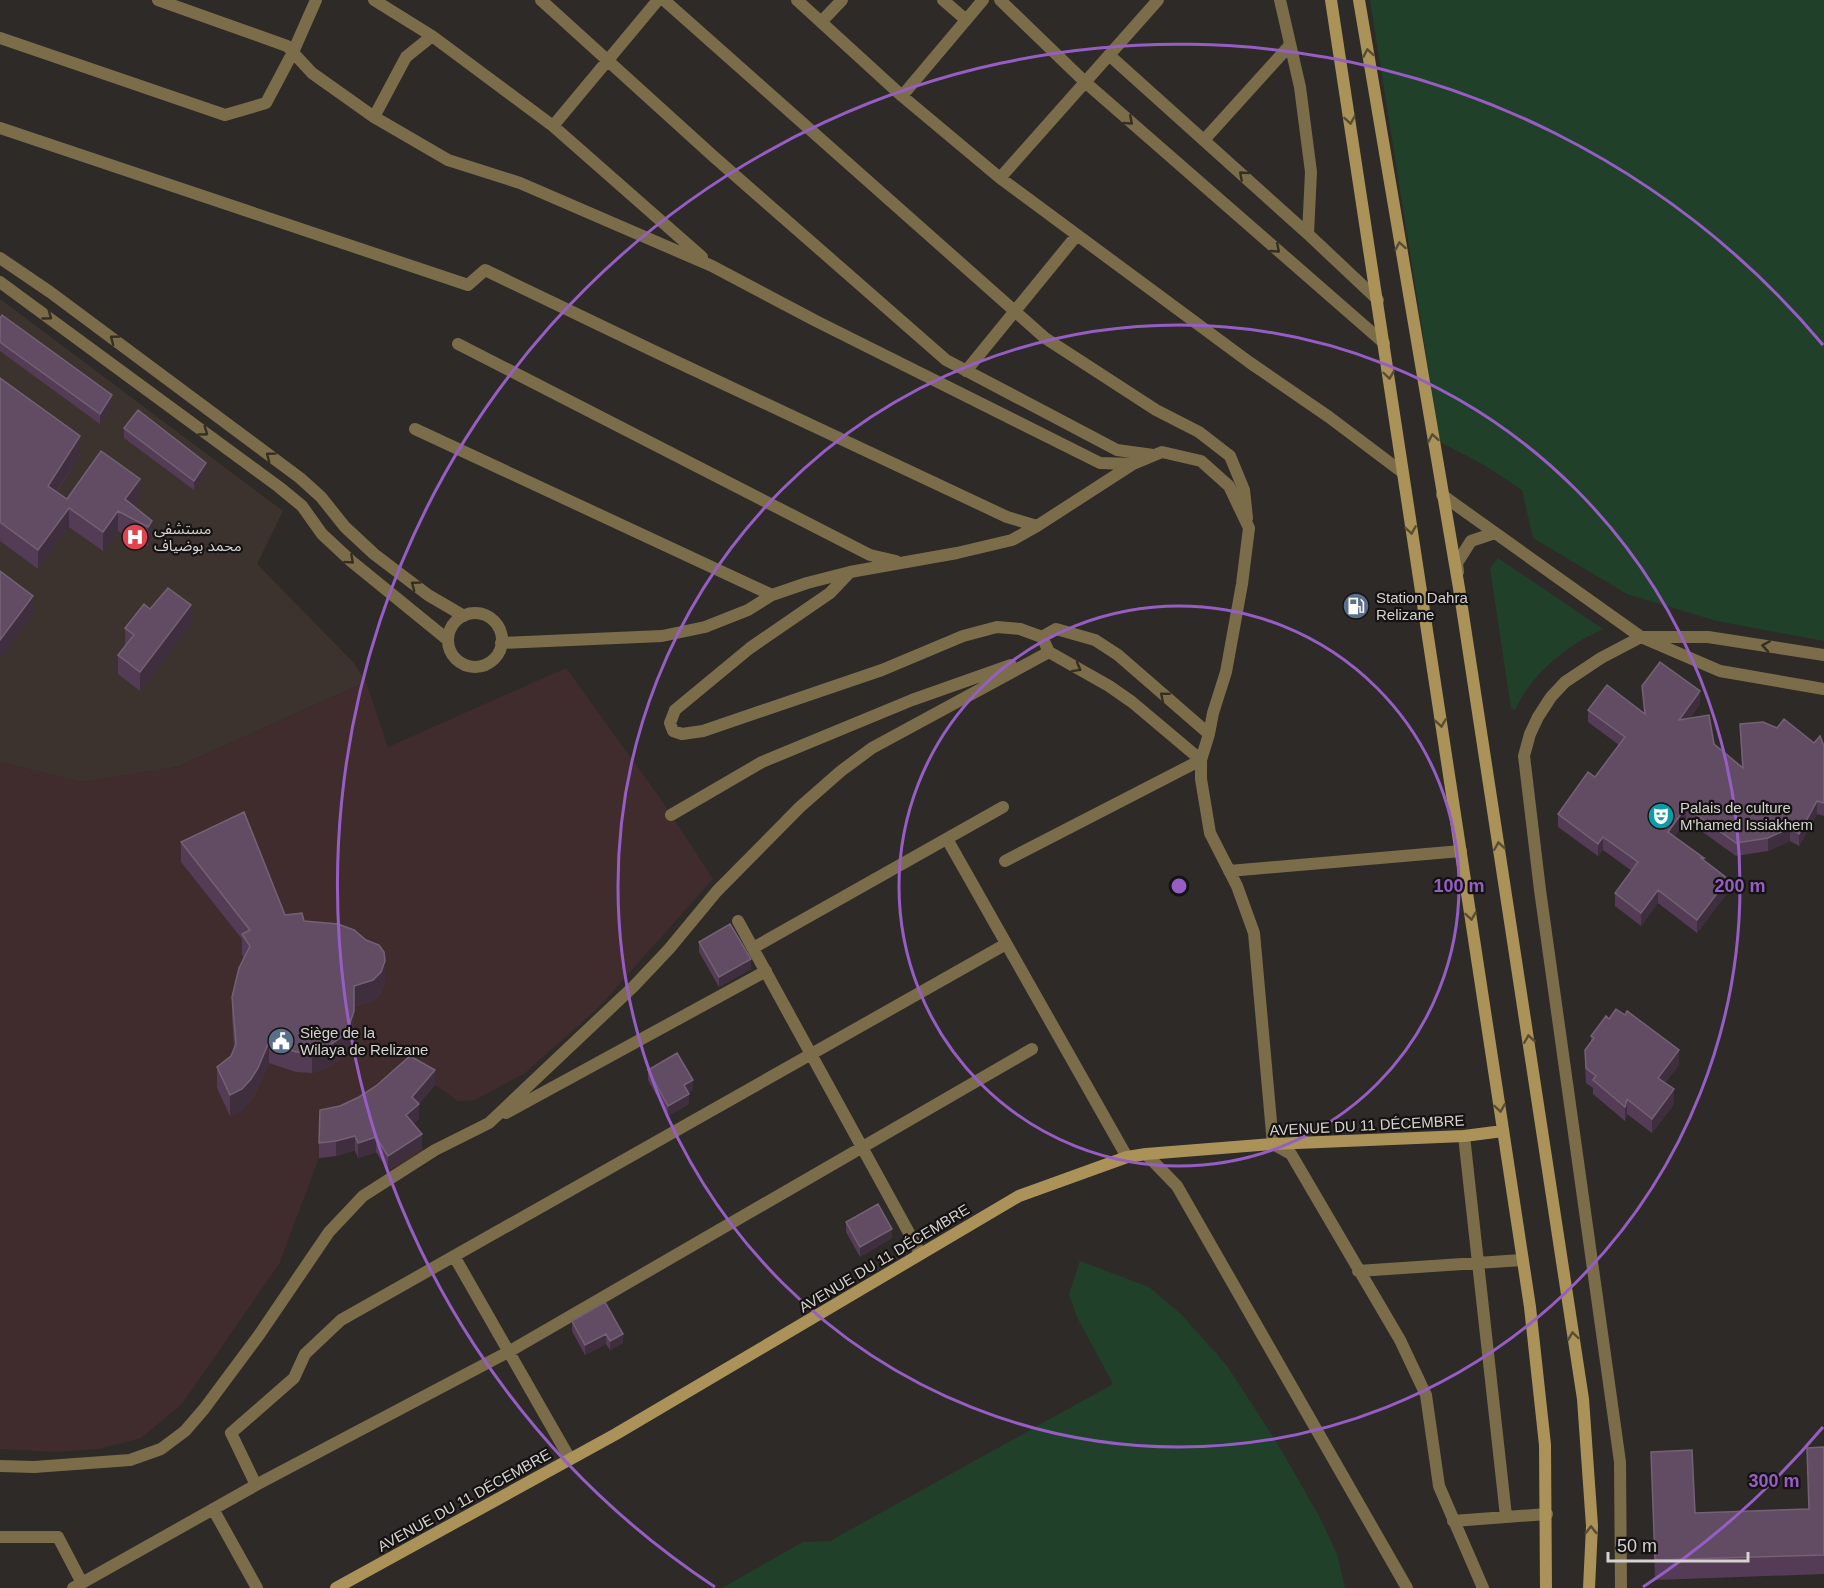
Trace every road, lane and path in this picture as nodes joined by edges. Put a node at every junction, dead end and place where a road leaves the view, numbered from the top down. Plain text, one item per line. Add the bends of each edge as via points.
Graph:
1 (158, 0) edge
2 (316, 0) edge
3 (374, 0) edge
4 (541, 0) edge
5 (658, 0) edge
6 (664, 0) edge
7 (797, 0) edge
8 (842, 0) edge
9 (943, 0) edge
10 (983, 0) edge
11 (1000, 0) edge
12 (1158, 0) edge
13 (1280, 0) edge
14 (1331, 0) edge
15 (1359, 0) edge
16 (965, 19) junction
17 (821, 22) junction
18 (432, 36) junction
19 (0, 38) edge
20 (1290, 45) junction
21 (293, 52) junction
22 (1109, 55) junction
23 (608, 61) junction
24 (1085, 82) junction
25 (902, 96) junction
26 (374, 117) junction
27 (553, 126) junction
28 (0, 128) edge
29 (1204, 140) junction
30 (1000, 177) junction
31 (1308, 234) junction
32 (1077, 235) junction
33 (0, 258) edge
34 (712, 266) junction
35 (0, 282) edge
36 (1378, 300) junction
37 (1016, 312) junction
38 (459, 344) dead end
39 (1384, 344) junction
40 (966, 371) junction
41 (415, 429) dead end
42 (1154, 455) junction
43 (1133, 464) junction
44 (1402, 472) junction
45 (1442, 495) junction
46 (1037, 526) junction
47 (1248, 528) junction
48 (1495, 533) junction
49 (900, 562) junction
50 (850, 572) junction
51 (1459, 588) junction
52 (772, 595) junction
53 (464, 616) junction
54 (1042, 637) junction
55 (1641, 637) junction
56 (448, 640) junction
57 (501, 643) junction
58 (1049, 652) junction
59 (1824, 654) edge
60 (1824, 689) edge
61 (1209, 734) junction
62 (1201, 760) junction
63 (1003, 807) dead end
64 (671, 815) dead end
65 (947, 839) junction
66 (1461, 851) junction
67 (1005, 861) dead end
68 (1229, 871) junction
69 (738, 921) dead end
70 (1006, 944) junction
71 (753, 948) junction
72 (766, 971) junction
73 (1032, 1049) dead end
74 (811, 1054) junction
75 (489, 1123) junction
76 (1503, 1131) junction
77 (1464, 1136) junction
78 (1273, 1144) junction
79 (861, 1146) junction
80 (1146, 1154) junction
81 (1127, 1157) junction
82 (920, 1253) junction
83 (454, 1256) junction
84 (1522, 1260) junction
85 (1478, 1263) junction
86 (1359, 1271) junction
87 (510, 1351) junction
88 (570, 1459) junction
89 (0, 1466) edge
90 (256, 1485) junction
91 (213, 1509) junction
92 (1547, 1514) junction
93 (1506, 1516) junction
94 (1453, 1521) junction
95 (0, 1537) edge
96 (78, 1585) edge
97 (256, 1588) edge
98 (336, 1588) edge
99 (1407, 1588) edge
100 (1483, 1588) edge
101 (1546, 1588) edge
102 (1589, 1588) edge
103 (1621, 1588) edge

1 - 21 street via 287,46
2 - 21 street
3 - 18 street
4 - 23 street
5 - 23 street
6 - 37 street
7 - 17 street
8 - 17 street
9 - 16 street
10 - 16 street
11 - 24 street
12 - 22 street
13 - 20 street
14 -> 36 main road
45 -> 15 main road
16 - 25 street
17 - 25 street
18 - 26 street via 406,57
18 - 27 street
19 - 21 street via 225,115 266,103
20 - 29 street
20 - 31 street via 1300,87 1311,172
21 - 26 street via 312,73
22 - 24 street
22 - 29 street
23 - 27 street
23 - 40 street via 946,360
24 - 30 street
24 -> 39 street
25 - 30 street
26 - 34 street via 448,160 520,183
27 - 34 street
28 - 46 street via 468,285 485,270 996,512
31 -> 29 street
30 - 32 street
31 - 36 street
32 - 37 street
32 - 44 street
53 -> 33 street via 428,595 374,554 300,478
34 - 43 street via 1100,463
35 -> 56 street via 302,506 322,534 351,561
36 - 39 main road
37 - 40 street
37 - 47 street via 1045,338 1156,410 1199,432 1230,456 1244,490
38 - 49 street via 870,555
39 -> 44 main road
40 - 42 street via 1117,450
41 - 52 street
42 - 43 street
42 - 47 street via 1162,452 1201,461 1229,486
43 - 46 street
44 -> 66 main road
45 - 48 street
45 - 51 main road
46 - 49 street via 1012,540
47 - 61 street via 1228,661
48 - 51 street via 1471,542 1457,563
48 - 55 street
49 - 50 street
50 - 52 street
50 - 54 street via 830,593 750,648 675,710 670,723 674,732 703,731 996,627 1020,629
102 -> 51 main road via 1592,1526 1583,1399
52 - 57 street via 748,610 705,627 662,636
53 - 56 street via 453,625
53 - 57 street via 474,614 491,619 501,634
54 - 58 street
61 -> 54 street via 1118,655 1095,640 1056,629
59 -> 55 street via 1708,637
55 - 60 street via 1720,671
55 - 103 street via 1565,682 1538,717 1524,756 1620,1462
56 - 57 street via 458,661 473,667 489,664
58 -> 62 street via 1132,702
58 - 64 street via 912,699 762,762
58 - 75 street via 872,748 840,771 717,891 634,986
61 - 62 street
62 - 67 street
62 - 68 street via 1210,833
63 - 65 street
65 - 70 street
65 - 71 street
66 - 68 street
66 -> 76 main road
68 - 78 street via 1254,933
69 - 71 street
70 - 74 street
70 - 81 street
71 - 72 street
72 - 74 street
72 - 75 street
73 - 79 street
74 - 79 street
74 - 83 street
75 - 89 street via 435,1150 363,1196 329,1232 204,1409 161,1449 130,1460
76 - 77 main road, AVENUE DU 11 DÉCEMBRE
76 - 84 main road
77 - 78 main road, AVENUE DU 11 DÉCEMBRE
77 - 85 street
78 - 80 main road, AVENUE DU 11 DÉCEMBRE
78 - 86 street via 1290,1154
79 - 82 street
79 - 87 street
80 - 81 main road, AVENUE DU 11 DÉCEMBRE
80 - 99 street via 1177,1186
81 - 82 main road, AVENUE DU 11 DÉCEMBRE via 1019,1196
82 - 88 main road, AVENUE DU 11 DÉCEMBRE
83 - 87 street
83 - 90 street via 341,1320 305,1354 294,1378 231,1433
84 - 85 street
84 - 92 main road via 1545,1445
85 - 86 street
85 - 93 street
86 - 94 street via 1400,1340 1426,1395 1439,1486
87 - 88 street
87 - 90 street
88 - 98 main road, AVENUE DU 11 DÉCEMBRE
90 - 91 street
91 - 96 street
91 - 97 street
92 - 93 street
92 - 101 main road
93 - 94 street
94 - 100 street
95 - 96 street via 58,1537

